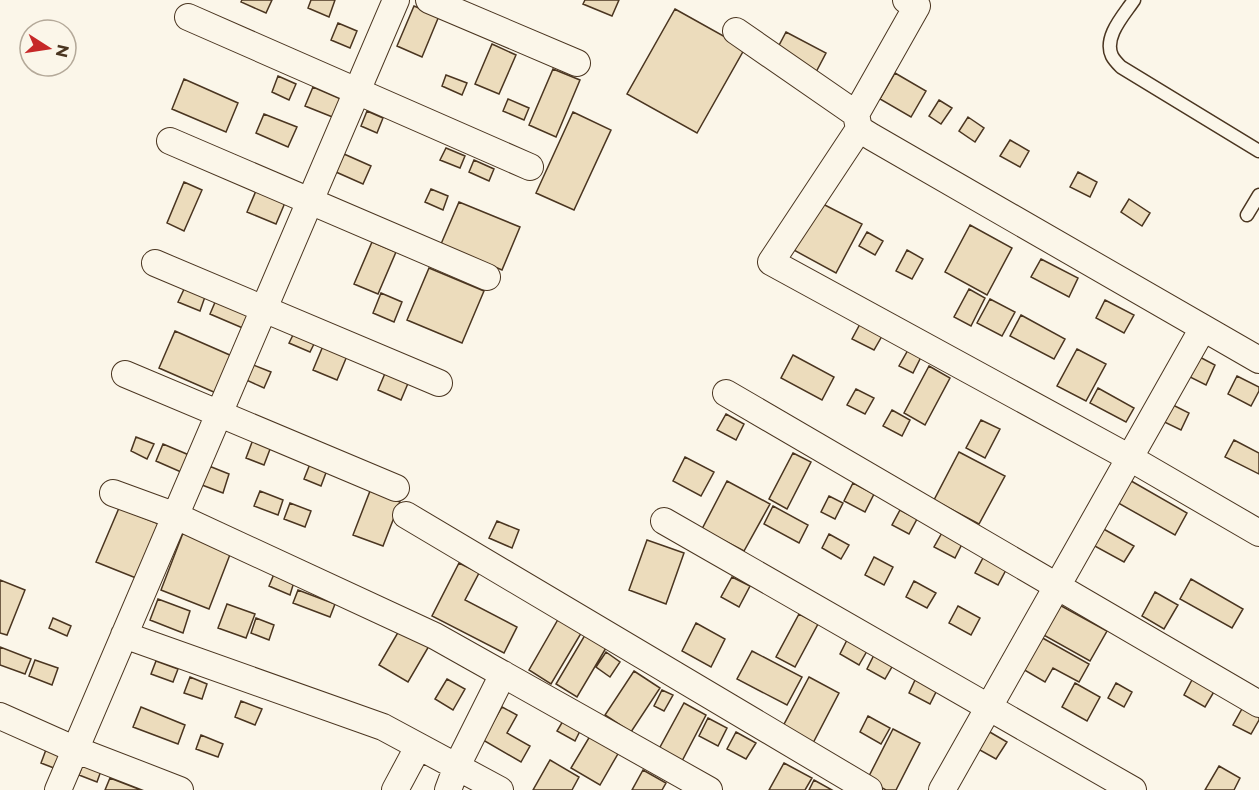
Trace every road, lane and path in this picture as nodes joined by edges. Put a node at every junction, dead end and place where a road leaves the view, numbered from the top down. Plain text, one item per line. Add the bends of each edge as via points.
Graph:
1 (396, 0) edge
2 (429, 0) edge
3 (1134, 0) edge
4 (915, 2) edge
5 (188, 17) dead end
6 (736, 31) dead end
7 (576, 63) dead end
8 (357, 91) junction
9 (858, 121) junction
10 (170, 141) dead end
11 (1259, 151) edge
12 (530, 167) dead end
13 (1259, 195) edge
14 (310, 201) junction
15 (1247, 215) dead end
16 (155, 263) dead end
17 (487, 277) dead end
18 (264, 308) junction
19 (1203, 328) junction
20 (1259, 360) edge
21 (125, 374) dead end
22 (439, 383) dead end
23 (726, 393) dead end
24 (219, 412) junction
25 (1130, 458) junction
26 (396, 488) dead end
27 (113, 494) dead end
28 (406, 515) dead end
29 (176, 516) junction
30 (664, 520) dead end
31 (1259, 534) edge
32 (1057, 587) junction
33 (124, 634) junction
34 (503, 674) junction
35 (1259, 704) edge
36 (989, 707) junction
37 (0, 716) edge
38 (418, 747) junction
39 (74, 749) junction
40 (457, 766) junction
41 (58, 790) edge
42 (180, 790) edge
43 (394, 790) edge
44 (448, 790) edge
45 (500, 790) edge
46 (709, 790) edge
47 (869, 790) edge
48 (942, 790) edge
49 (1133, 790) edge

1 - 8 street
2 - 7 street
3 - 11 lane via 1112,34 1110,45 1116,62
4 - 9 street
5 - 8 street
6 - 9 street
8 - 12 street
8 - 14 street
9 - 19 street via 872,137
9 - 25 street via 771,262
10 - 14 street
13 - 15 lane
14 - 17 street
14 - 18 street
16 - 18 street
18 - 22 street
18 - 24 street
19 - 20 street
19 - 25 street
21 - 24 street
23 - 32 street
24 - 26 street
24 - 29 street
25 - 31 street
25 - 32 street
27 - 29 street
28 - 47 street
29 - 33 street
29 - 34 street via 435,636
30 - 36 street
32 - 35 street
32 - 36 street
33 - 38 street via 383,727
33 - 39 street
34 - 40 street
34 - 46 street
36 - 48 street
36 - 49 street
37 - 39 street
38 - 40 street
38 - 43 street
39 - 41 street
39 - 42 street
40 - 44 street
40 - 45 street

